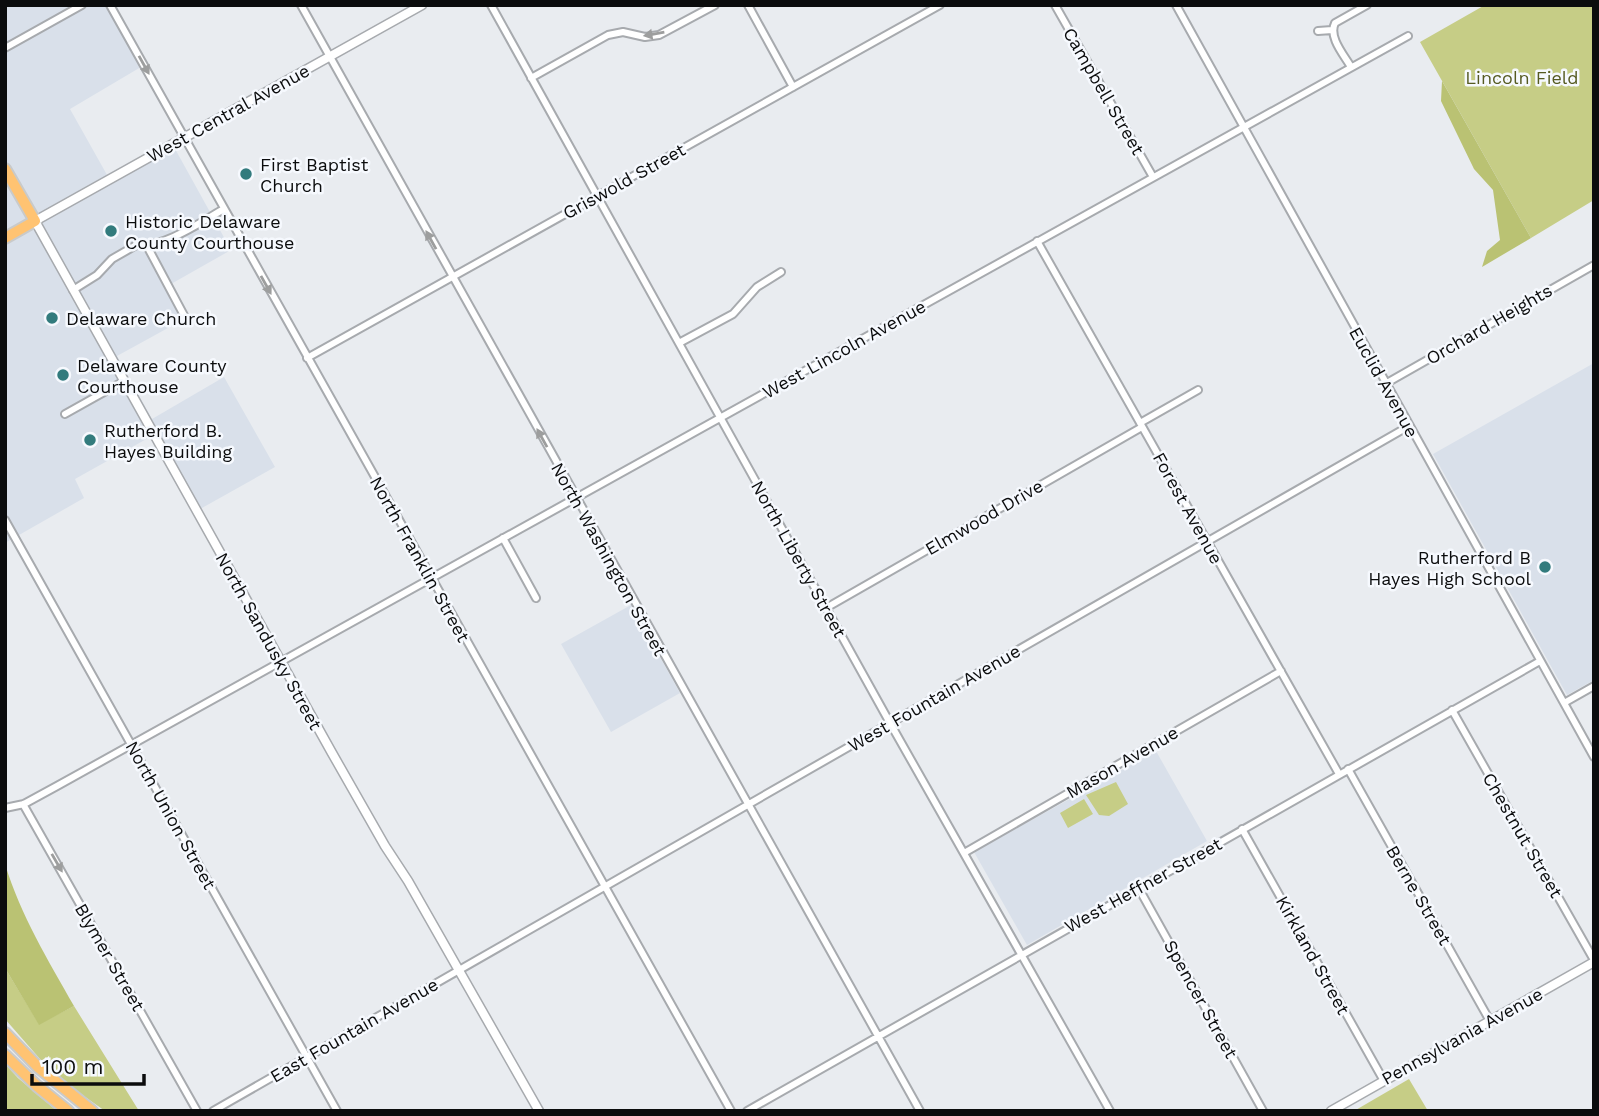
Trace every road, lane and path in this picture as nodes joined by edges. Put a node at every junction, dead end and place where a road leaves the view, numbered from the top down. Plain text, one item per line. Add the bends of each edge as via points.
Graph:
1 (82, 5) edge
2 (110, 5) edge
3 (301, 5) edge
4 (422, 5) edge
5 (491, 5) edge
6 (715, 5) edge
7 (748, 5) edge
8 (1055, 5) edge
9 (1176, 5) edge
10 (1367, 5) edge
11 (937, 6) edge
12 (1332, 30) junction
13 (1318, 31) dead end
14 (1408, 36) dead end
15 (5, 48) edge
16 (330, 57) junction
17 (1351, 67) junction
18 (531, 78) junction
19 (793, 87) junction
20 (1243, 127) junction
21 (184, 138) junction
22 (5, 169) edge
23 (1153, 177) junction
24 (597, 196) junction
25 (224, 209) junction
26 (35, 221) junction
27 (5, 239) edge
28 (1037, 242) junction
29 (147, 246) junction
30 (1594, 265) edge
31 (781, 272) dead end
32 (452, 277) junction
33 (73, 289) junction
34 (187, 321) dead end
35 (679, 343) junction
36 (307, 358) junction
37 (124, 380) junction
38 (1385, 384) junction
39 (1198, 390) dead end
40 (65, 414) dead end
41 (720, 418) junction
42 (1141, 425) junction
43 (1409, 426) junction
44 (575, 498) junction
45 (5, 520) edge
46 (503, 538) junction
47 (1207, 541) junction
48 (430, 578) junction
49 (536, 598) dead end
50 (826, 608) junction
51 (281, 661) junction
52 (1540, 661) junction
53 (1280, 671) junction
54 (1594, 686) edge
55 (1564, 703) junction
56 (1452, 710) junction
57 (890, 723) junction
58 (131, 745) junction
59 (1594, 757) edge
60 (1348, 769) junction
61 (1339, 775) junction
62 (23, 804) junction
63 (748, 804) junction
64 (5, 808) edge
65 (1242, 829) junction
66 (964, 853) junction
67 (604, 886) junction
68 (1138, 887) junction
69 (1021, 954) junction
70 (1594, 961) edge
71 (458, 970) junction
72 (1490, 1021) junction
73 (5, 1032) edge
74 (878, 1035) junction
75 (5, 1055) edge
76 (307, 1057) junction
77 (1384, 1081) junction
78 (68, 1111) edge
79 (92, 1111) edge
80 (197, 1111) edge
81 (213, 1111) edge
82 (337, 1111) edge
83 (539, 1111) edge
84 (731, 1111) edge
85 (747, 1111) edge
86 (920, 1111) edge
87 (1110, 1111) edge
88 (1263, 1111) edge
89 (1331, 1111) edge

1 - 15 street
2 -> 21 street, North Franklin Street
3 - 16 street, North Washington Street
4 - 16 street, West Central Avenue
5 - 18 street, North Liberty Street
6 -> 18 street via 659,35 608,35
7 - 19 street
8 - 23 street, Campbell Street
9 - 20 street, Euclid Avenue
10 - 12 street via 1335,23
11 - 19 street, Griswold Street
12 - 13 street
12 - 17 street
14 - 17 street, West Lincoln Avenue
16 - 21 street, West Central Avenue
32 -> 16 street, North Washington Street
17 - 20 street, West Lincoln Avenue
18 - 24 street, North Liberty Street
19 - 24 street, Griswold Street
20 - 23 street, West Lincoln Avenue
20 - 38 street, Euclid Avenue
21 - 25 street, North Franklin Street
21 - 26 street, West Central Avenue
22 - 26 highway, North Sandusky Street
23 - 28 street, West Lincoln Avenue
24 - 32 street, Griswold Street
24 - 35 street, North Liberty Street
25 - 29 street
25 -> 36 street, North Franklin Street
26 - 27 highway
26 - 33 street, North Sandusky Street
28 - 41 street, West Lincoln Avenue
28 - 42 street, Forest Avenue
29 - 33 street via 138,244 112,259 97,275
29 - 34 street
30 - 38 street, Orchard Heights
31 - 35 street via 757,287 733,314
32 - 36 street, Griswold Street
44 -> 32 street, North Washington Street
33 - 37 street, North Sandusky Street
35 - 41 street, North Liberty Street
36 - 48 street, North Franklin Street
37 - 40 street
37 - 51 street, North Sandusky Street
38 - 43 street, Euclid Avenue
39 - 42 street, Elmwood Drive
41 - 44 street, West Lincoln Avenue
41 - 50 street, North Liberty Street
42 - 47 street, Forest Avenue
42 - 50 street, Elmwood Drive
43 - 47 street, West Fountain Avenue
43 - 52 street, Euclid Avenue
44 - 46 street, West Lincoln Avenue
44 - 63 street, North Washington Street
45 - 58 street, North Union Street
46 - 48 street, West Lincoln Avenue
46 - 49 street
47 - 53 street, Forest Avenue
47 - 57 street, West Fountain Avenue
48 - 51 street, West Lincoln Avenue
48 - 67 street, North Franklin Street
50 - 57 street, North Liberty Street
51 - 58 street, West Lincoln Avenue
51 - 71 street, North Sandusky Street
52 - 55 street, Euclid Avenue
52 - 56 street, West Heffner Street
53 - 61 street, Forest Avenue
53 - 66 street, Mason Avenue
54 - 55 street
55 - 59 street, Euclid Avenue
56 - 60 street, West Heffner Street
56 - 70 street, Chestnut Street
57 - 63 street, West Fountain Avenue
57 - 66 street, North Liberty Street
58 - 62 street, West Lincoln Avenue
58 - 76 street, North Union Street
60 - 61 street, West Heffner Street
60 - 72 street, Berne Street
61 - 65 street, West Heffner Street
62 - 64 street, West Lincoln Avenue
62 -> 80 street, Blymer Street
63 - 67 street, West Fountain Avenue
63 - 74 street, North Washington Street
65 - 68 street, West Heffner Street
65 - 77 street, Kirkland Street
66 - 69 street, North Liberty Street
67 - 71 street, West Fountain Avenue
67 - 84 street, North Franklin Street
68 - 69 street, West Heffner Street
68 - 88 street, Spencer Street
69 - 74 street, West Heffner Street
69 - 87 street, North Liberty Street
70 - 72 street, Pennsylvania Avenue
71 - 76 street, East Fountain Avenue
71 - 83 street, North Sandusky Street
72 - 77 street, Pennsylvania Avenue
73 - 79 highway via 45,1074
74 - 85 street, West Heffner Street
74 - 86 street, North Washington Street
75 - 78 highway
76 - 81 street, East Fountain Avenue
76 - 82 street, North Union Street
77 - 89 street, Pennsylvania Avenue

